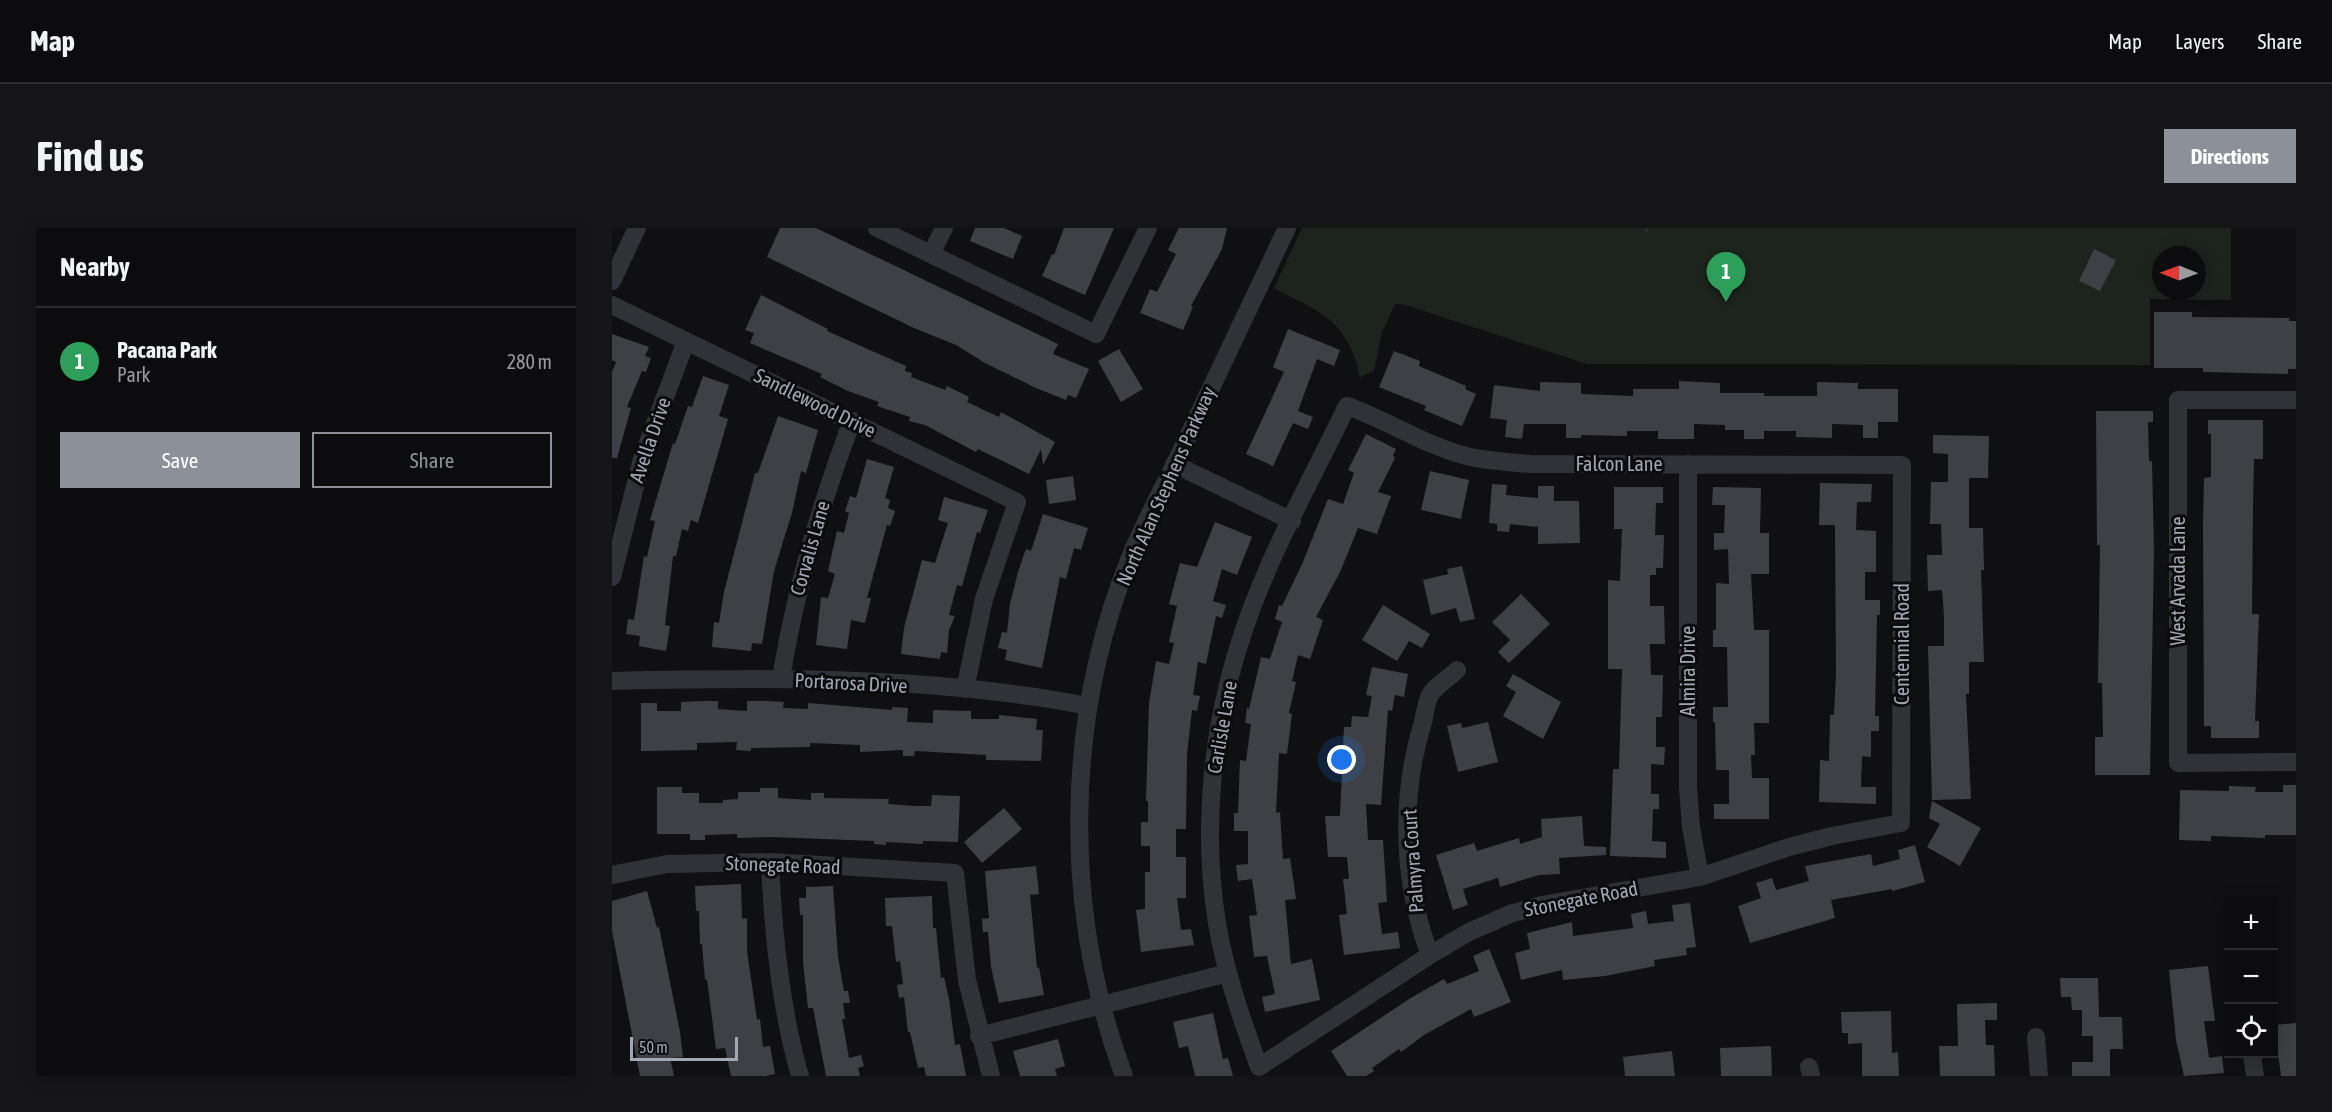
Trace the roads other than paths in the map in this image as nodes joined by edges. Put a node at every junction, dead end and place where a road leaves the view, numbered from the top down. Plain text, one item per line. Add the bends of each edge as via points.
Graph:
1 (637, 228) edge
2 (876, 228) edge
3 (944, 228) edge
4 (1148, 228) edge
5 (1287, 228) edge
6 (931, 254) junction
7 (612, 281) edge
8 (612, 304) edge
9 (686, 341) junction
10 (2296, 400) edge
11 (1347, 406) joint
12 (852, 422) junction
13 (1174, 464) junction
14 (1688, 464) junction
15 (1902, 465) joint
16 (1292, 521) junction
17 (612, 577) edge
18 (1457, 670) dead end
19 (781, 679) junction
20 (612, 681) edge
21 (965, 689) junction
22 (1088, 706) junction
23 (2296, 762) edge
24 (1902, 823) joint
25 (770, 862) junction
26 (612, 875) edge
27 (1700, 877) junction
28 (1430, 955) junction
29 (1228, 973) junction
30 (1101, 1006) junction
31 (979, 1036) junction
32 (2036, 1037) dead end
33 (2253, 1058) edge
34 (1259, 1066) joint
35 (800, 1076) edge
36 (991, 1076) edge
37 (1124, 1076) edge
38 (2039, 1076) edge
39 (2255, 1076) edge

1 - 7 street
2 - 6 street
3 - 6 street
4 - 6 street via 1096,334
5 - 13 street, North Alan Stephens Parkway
8 - 9 street, Sandlewood Drive
9 - 12 street, Sandlewood Drive
9 - 17 street, Avella Drive via 642,459
10 - 23 street, West Arvada Lane via 2178,400 2178,763
11 - 14 street, Falcon Lane via 1465,456 1530,464
11 - 16 street, Carlisle Lane
12 - 19 street, Corvalis Lane via 807,552
12 - 21 street, Sandlewood Drive via 1017,502 984,599
13 - 16 street
13 - 22 street, North Alan Stephens Parkway via 1128,562 1101,647
14 - 15 street, Falcon Lane
14 - 27 street, Almira Drive via 1688,787
15 - 24 street, Centennial Road
16 - 29 street, Carlisle Lane via 1243,634 1221,717 1213,768 1211,869
18 - 28 street, Palmyra Court via 1431,694 1417,739 1409,796 1408,847 1413,895 1419,928
19 - 20 street, Portarosa Drive
19 - 21 street, Portarosa Drive
21 - 22 street, Portarosa Drive via 1029,694
22 - 30 street, North Alan Stephens Parkway via 1079,814 1080,867
24 - 27 street, Stonegate Road via 1810,842
25 - 26 street, Stonegate Road via 667,864
25 - 31 street, Stonegate Road via 955,873 962,946
25 - 35 street via 781,986
27 - 28 street, Stonegate Road via 1542,904 1467,933
28 - 34 street, Stonegate Road
29 - 30 street
29 - 34 street, Carlisle Lane
30 - 31 street
30 - 37 street, North Alan Stephens Parkway
31 - 36 street
32 - 38 street
33 - 39 street

